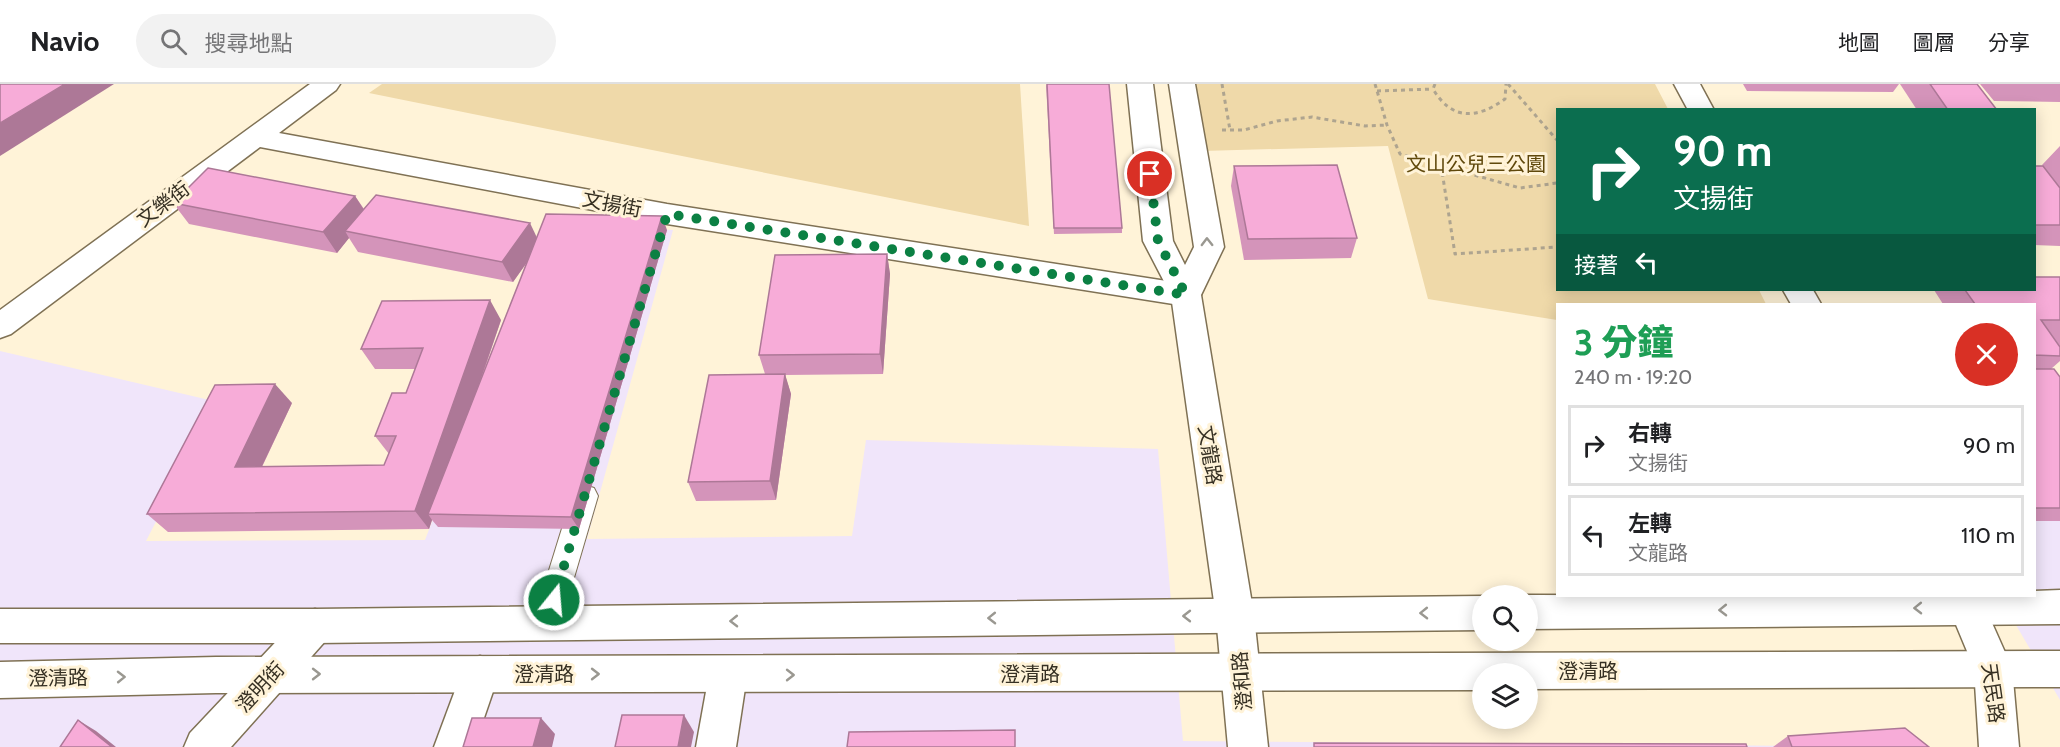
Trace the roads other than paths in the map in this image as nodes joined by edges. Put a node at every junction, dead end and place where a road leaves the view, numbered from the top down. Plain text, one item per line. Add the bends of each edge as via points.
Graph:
1 (327, 84) edge
2 (1140, 84) edge
3 (1182, 84) edge
4 (1687, 84) edge
5 (1700, 108) edge
6 (253, 136) junction
7 (1186, 295) junction
8 (0, 326) edge
9 (591, 475) edge
10 (1965, 601) edge
11 (2060, 607) edge
12 (1538, 612) edge
13 (1472, 613) edge
14 (1235, 616) junction
15 (548, 622) dead end
16 (0, 626) edge
17 (315, 626) junction
18 (1993, 668) junction
19 (2060, 669) edge
20 (1242, 673) junction
21 (480, 674) junction
22 (271, 675) junction
23 (728, 675) junction
24 (0, 680) edge
25 (204, 747) edge
26 (454, 747) edge
27 (716, 747) edge
28 (1248, 747) edge
29 (1999, 747) edge

1 - 6 main road, 文樂街
2 - 7 main road, 文龍路 via 1158,241
7 -> 3 main road via 1209,247
4 - 5 main road
6 - 7 main road, 文揚街 via 664,226
6 - 8 main road, 文樂街
7 - 14 main road, 文龍路
9 - 15 street
10 - 11 main road
10 -> 12 main road
10 - 18 main road, 天民路
13 -> 14 main road
14 -> 17 main road
14 - 20 main road, 澄和路
16 - 17 main road
17 - 22 main road, 澄明街
18 - 19 main road, 澄清路
18 - 20 main road, 澄清路
18 - 29 main road, 天民路
23 -> 20 main road, 澄清路
20 - 28 main road, 澄和路
22 -> 21 main road, 澄清路
21 -> 23 main road, 澄清路
21 - 26 main road
24 -> 22 main road, 澄清路
22 - 25 main road, 澄明街
23 - 27 main road

